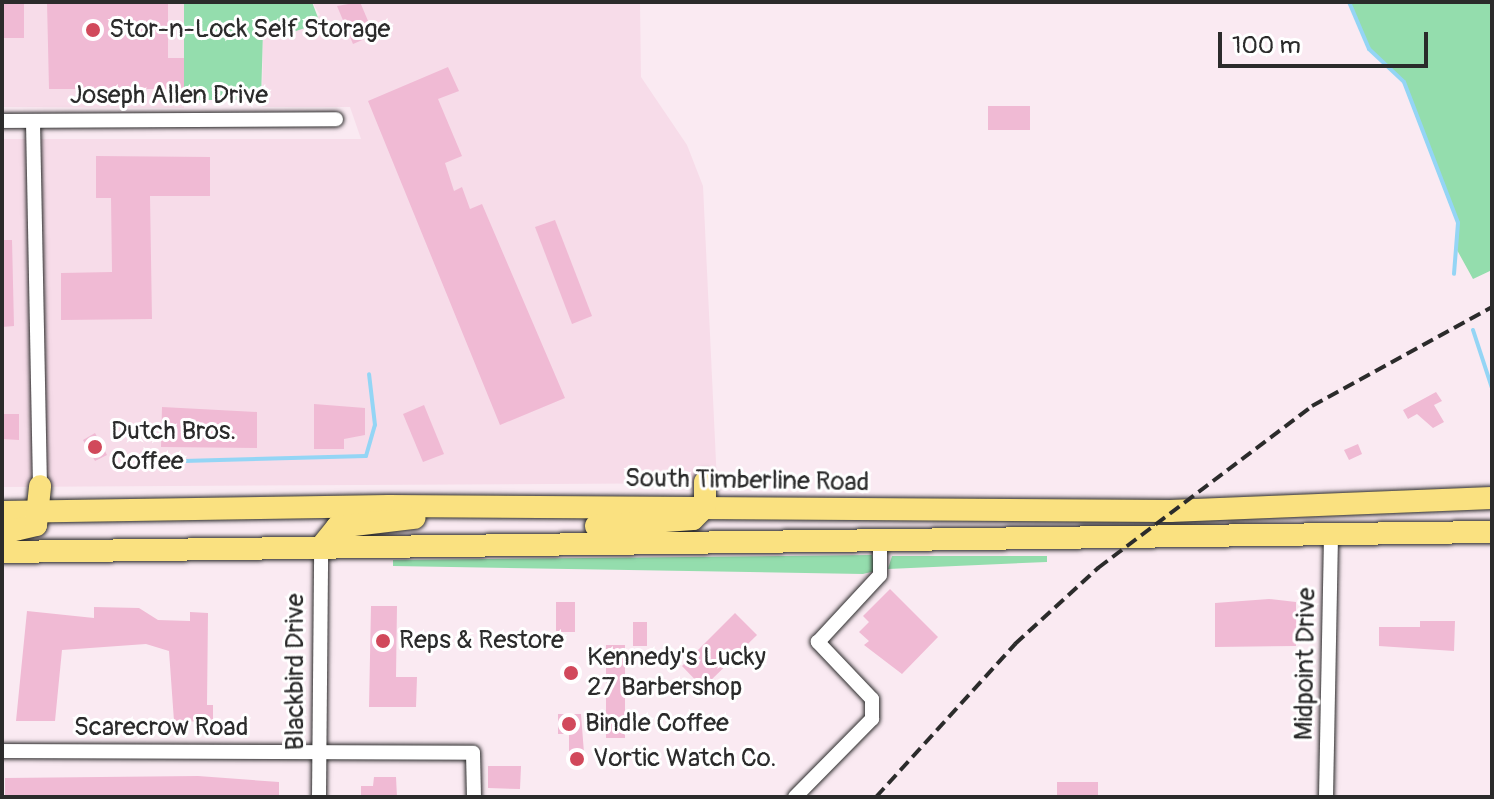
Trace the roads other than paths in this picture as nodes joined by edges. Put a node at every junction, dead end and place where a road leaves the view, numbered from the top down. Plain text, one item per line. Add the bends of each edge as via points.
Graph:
1 (336, 119) dead end
2 (2, 121) edge
3 (33, 122) junction
4 (705, 482) dead end
5 (40, 486) joint
6 (1488, 498) edge
7 (511, 507) junction
8 (705, 507) junction
9 (40, 511) junction
10 (2, 512) edge
11 (1331, 531) junction
12 (1446, 532) junction
13 (1492, 532) edge
14 (2, 533) edge
15 (880, 539) junction
16 (473, 542) junction
17 (1492, 545) edge
18 (321, 547) junction
19 (2, 552) edge
20 (2, 751) edge
21 (320, 753) junction
22 (319, 797) edge
23 (474, 797) edge
24 (795, 797) edge
25 (1326, 797) edge

1 - 3 street, Joseph Allen Drive
2 - 3 street, Joseph Allen Drive
3 - 5 street
4 - 8 main road
5 - 9 main road
6 - 8 main road, South Timberline Road via 1170,511
7 - 8 main road, South Timberline Road
7 - 9 main road, South Timberline Road
7 - 18 main road via 337,527
8 - 16 main road via 686,521 546,528
9 - 10 main road, South Timberline Road
9 - 14 main road via 31,529
11 - 12 main road
11 - 15 main road
11 - 25 street, Midpoint Drive
12 - 13 main road
12 - 17 main road
15 - 16 main road
15 - 24 street via 880,575 818,642 872,699 872,719
16 - 18 main road
18 - 19 main road
18 - 21 street, Blackbird Drive
20 - 21 street, Scarecrow Road
21 - 22 street, Blackbird Drive
21 - 23 street, Scarecrow Road via 473,753

